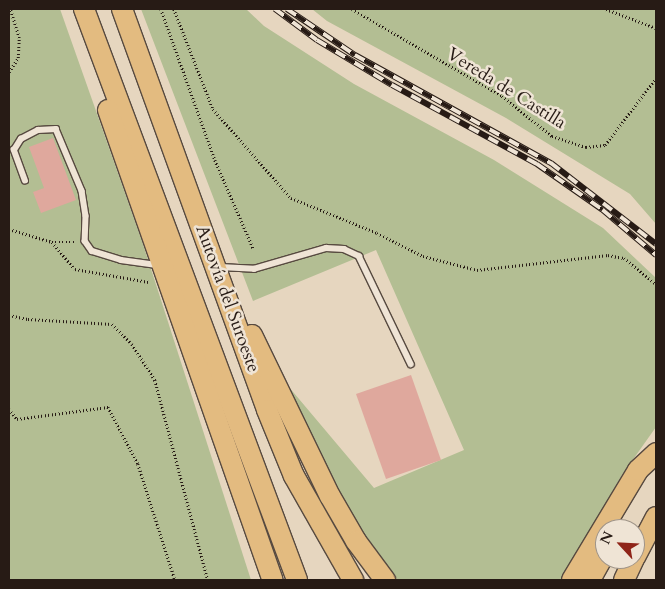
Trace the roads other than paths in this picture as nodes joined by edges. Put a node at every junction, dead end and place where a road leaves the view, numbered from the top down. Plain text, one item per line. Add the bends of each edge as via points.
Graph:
1 (73, 9) edge
2 (84, 9) edge
3 (122, 9) edge
4 (25, 180) dead end
5 (162, 265) junction
6 (217, 267) junction
7 (411, 364) dead end
8 (656, 453) edge
9 (656, 457) edge
10 (656, 517) edge
11 (623, 519) edge
12 (645, 538) edge
13 (596, 569) edge
14 (273, 580) edge
15 (297, 580) edge
16 (353, 580) edge
17 (385, 580) edge
18 (572, 580) edge
19 (590, 580) edge

1 - 5 highway
2 - 15 highway, Autovía del Suroeste
3 - 6 highway, Autovía del Suroeste
4 - 5 lane via 14,150 21,139 38,130 56,129 82,191 85,241 92,251 121,260
5 - 14 highway
6 - 7 lane via 254,269 326,248 344,249 359,256
6 - 16 highway, Autovía del Suroeste via 294,476
6 - 17 highway via 330,496
8 - 18 highway via 638,470
9 - 11 highway
10 - 12 highway
13 - 19 highway

